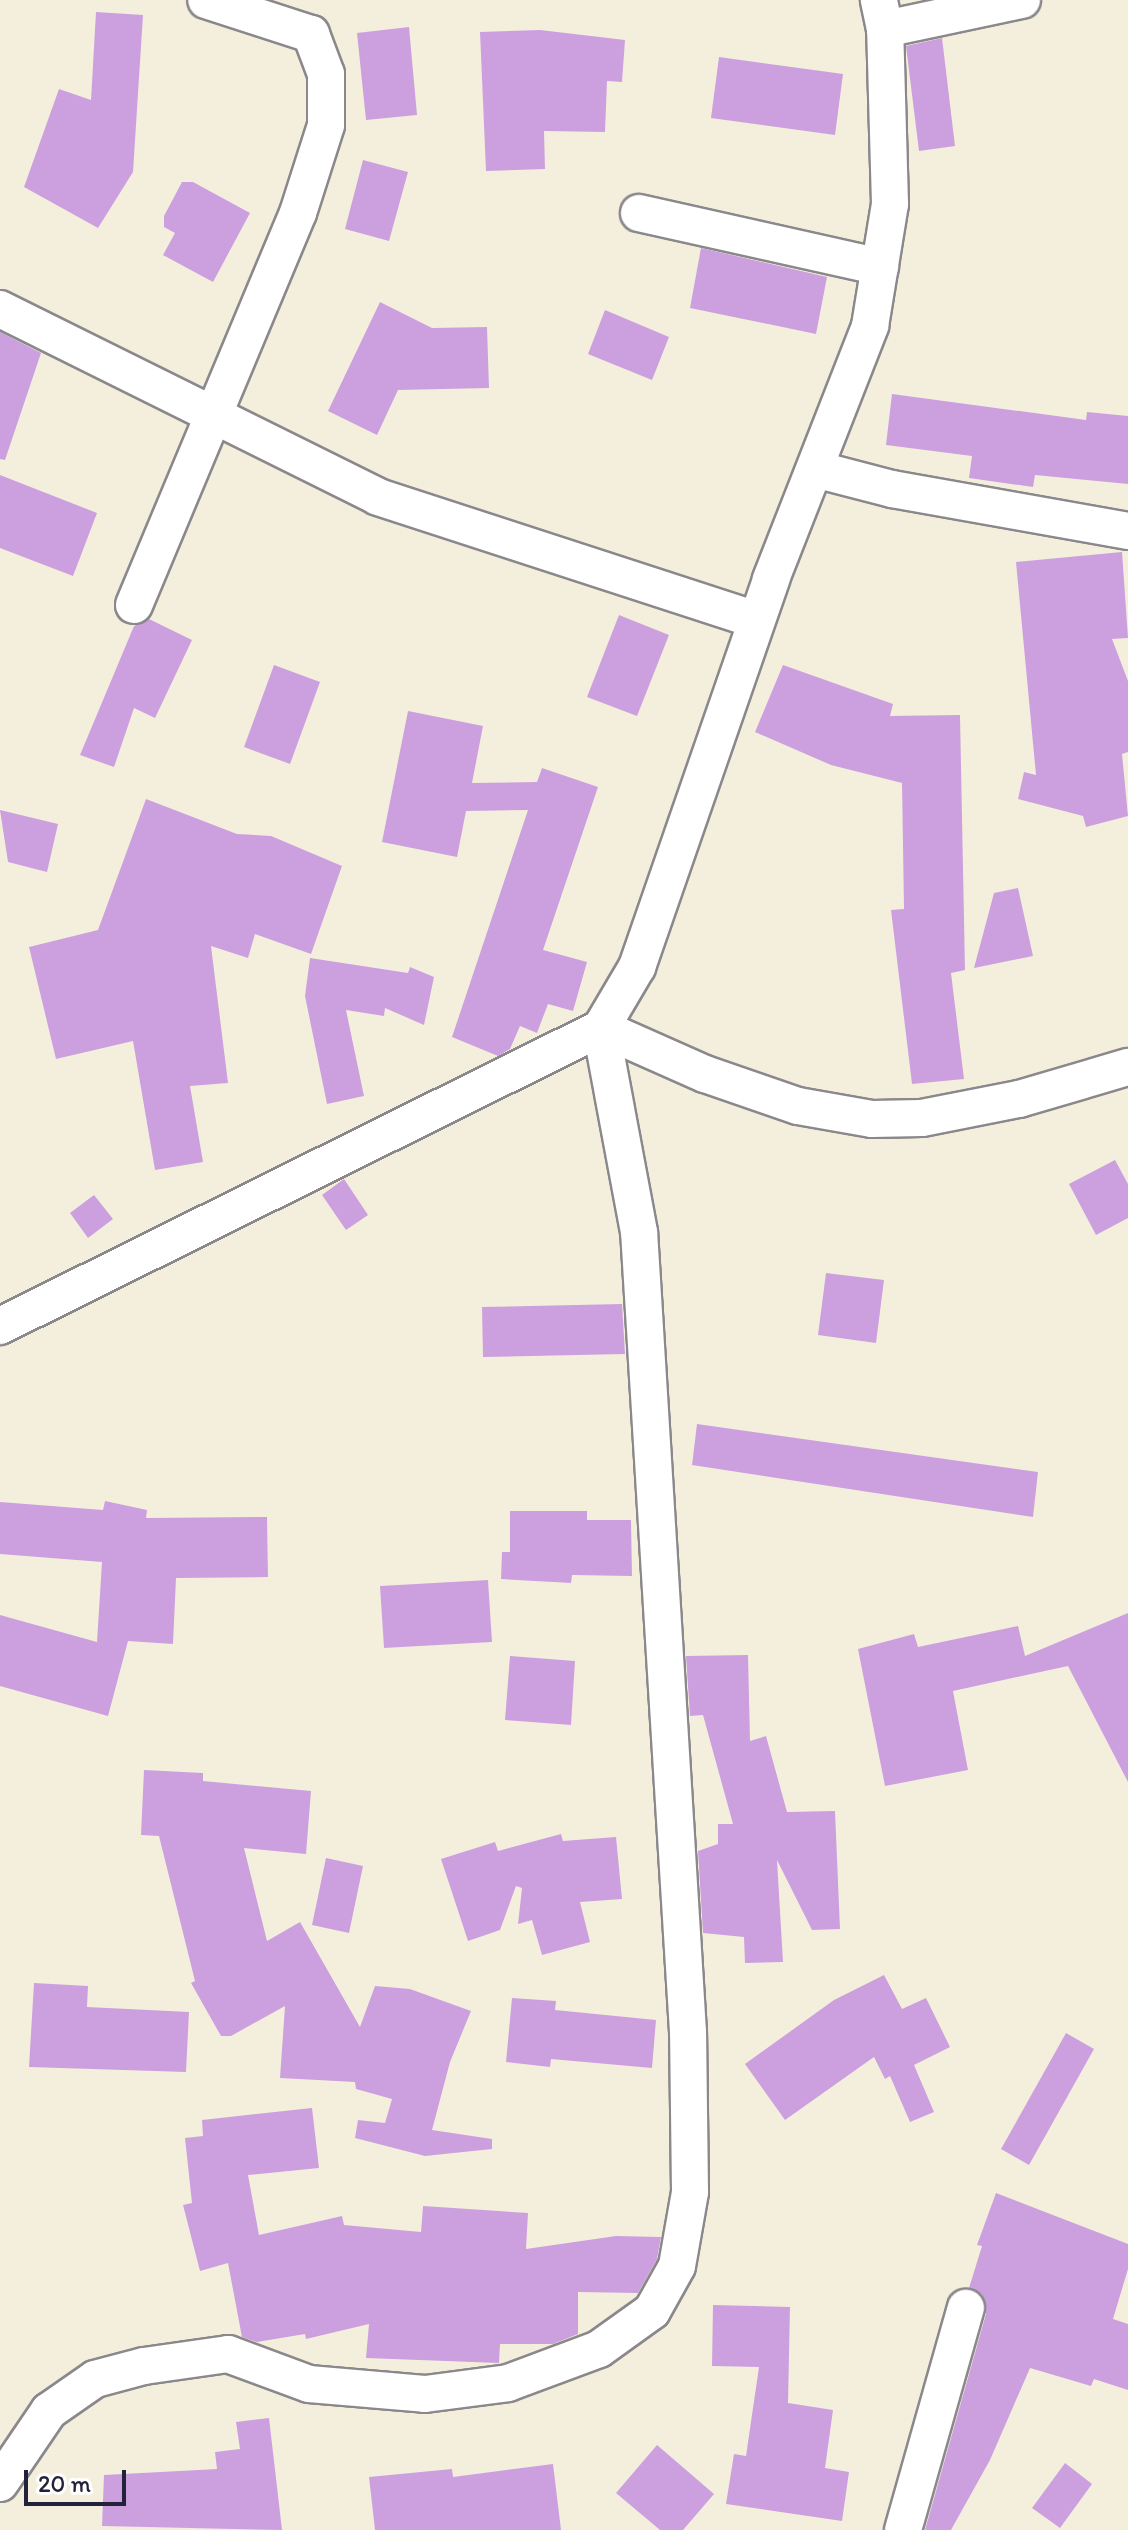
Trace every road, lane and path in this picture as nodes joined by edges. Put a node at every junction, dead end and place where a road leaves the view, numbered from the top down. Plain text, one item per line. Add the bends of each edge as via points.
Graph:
1 (206, 0) edge
2 (1022, 0) edge
3 (882, 15) edge
4 (639, 213) dead end
5 (880, 267) junction
6 (0, 309) edge
7 (211, 414) junction
8 (815, 469) junction
9 (1128, 531) edge
10 (134, 605) dead end
11 (757, 620) junction
12 (601, 1028) junction
13 (1128, 1067) edge
14 (0, 1326) edge
15 (966, 2308) dead end
16 (0, 2483) edge
17 (903, 2530) edge

1 - 7 street via 311,34 326,74 326,125 298,213
2 - 3 street
3 - 5 street via 890,204
4 - 5 street
5 - 8 street via 870,326
6 - 7 street
7 - 10 street
7 - 11 street via 378,497
8 - 9 street via 892,489
8 - 11 street
11 - 12 street via 637,967
12 - 13 street via 705,1074 798,1106 872,1119 922,1118 1019,1099
12 - 14 street
12 - 16 street via 639,1232 688,2032 690,2192 677,2266 652,2311 599,2349 508,2383 425,2394 309,2384 228,2354 95,2379 49,2411
15 - 17 street

